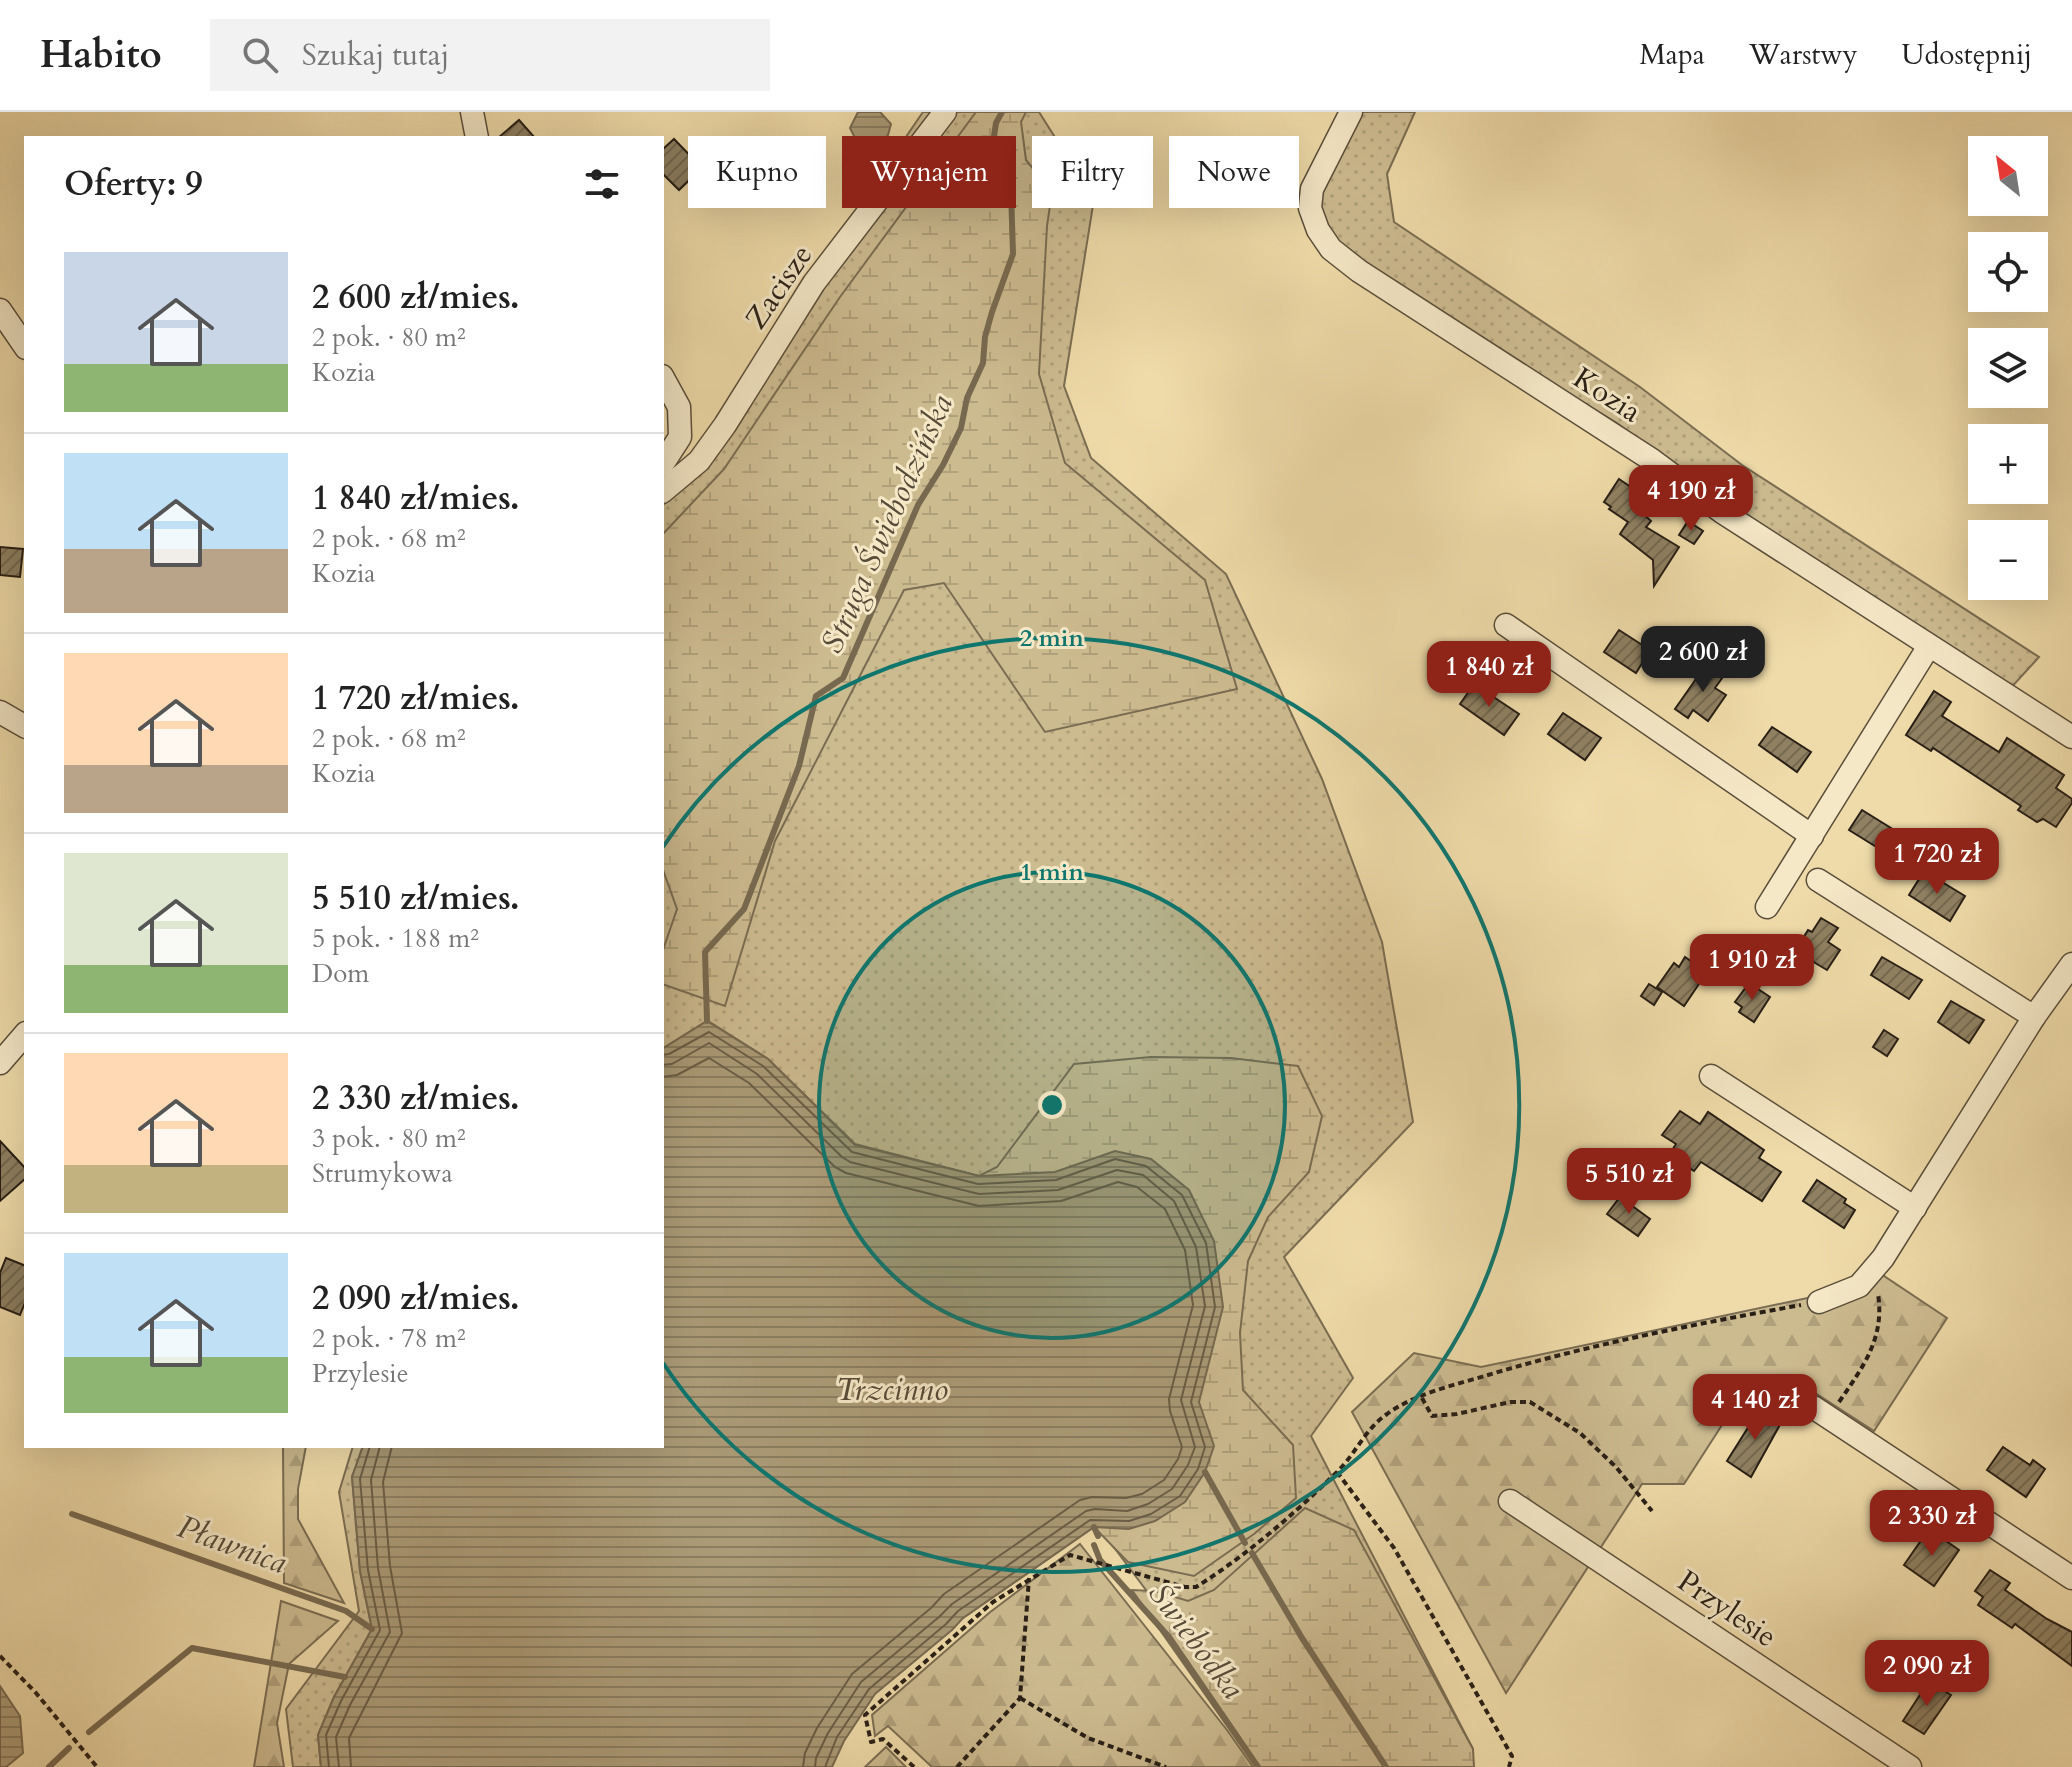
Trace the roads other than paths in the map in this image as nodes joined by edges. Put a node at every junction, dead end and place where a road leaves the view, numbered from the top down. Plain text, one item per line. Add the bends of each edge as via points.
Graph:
1 (472, 112) edge
2 (945, 112) edge
3 (1351, 112) edge
4 (477, 136) edge
5 (0, 310) edge
6 (24, 345) edge
7 (664, 380) edge
8 (664, 462) edge
9 (664, 490) edge
10 (1506, 625) dead end
11 (1929, 646) junction
12 (0, 712) edge
13 (24, 726) edge
14 (2072, 737) edge
15 (1812, 836) junction
16 (1818, 880) dead end
17 (1767, 907) dead end
18 (2072, 964) edge
19 (2034, 1017) junction
20 (24, 1035) edge
21 (0, 1063) edge
22 (1711, 1076) dead end
23 (1915, 1208) junction
24 (1819, 1302) road end
25 (1821, 1412) road end
26 (1510, 1501) dead end
27 (2072, 1578) edge
28 (1910, 1767) edge

1 - 4 street
2 - 9 street, Zacisze via 814,283 699,461
3 - 11 street, Kozia via 1311,199 1318,230 1331,249
5 - 6 street
7 - 8 street via 679,407 680,437
10 - 15 street
11 - 14 street, Kozia
11 - 15 street
12 - 13 street
15 - 17 street
16 - 19 street
18 - 19 street
19 - 23 street
20 - 21 street
22 - 23 street
23 - 24 street via 1859,1286
25 - 27 street
26 - 28 street, Przylesie

